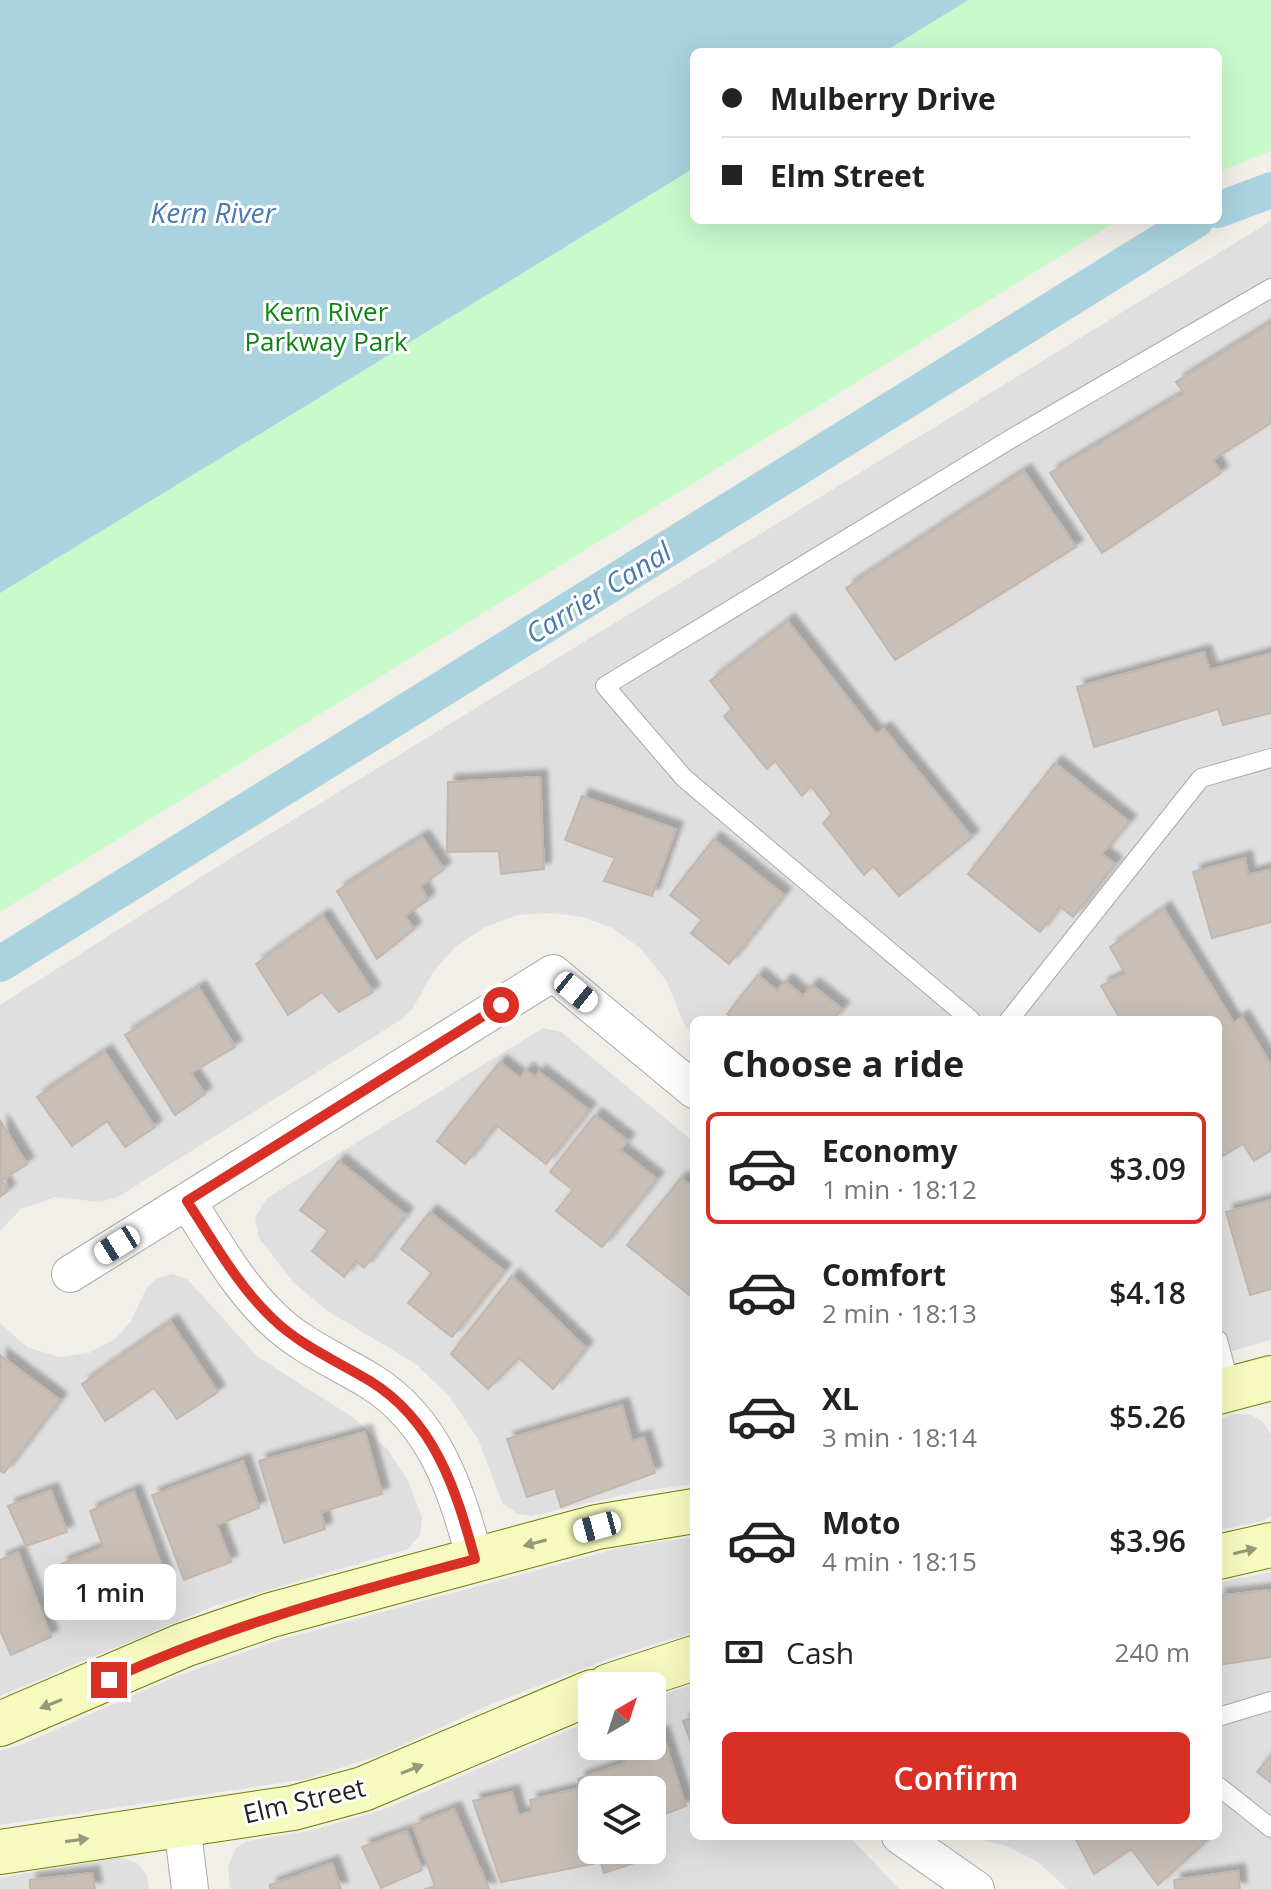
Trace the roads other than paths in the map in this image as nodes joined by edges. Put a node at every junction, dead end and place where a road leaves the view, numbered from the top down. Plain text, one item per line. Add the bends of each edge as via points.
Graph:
1 (1271, 288) edge
2 (1271, 758) edge
3 (966, 1016) edge
4 (1012, 1016) edge
5 (690, 1087) edge
6 (187, 1201) junction
7 (70, 1274) dead end
8 (1222, 1348) edge
9 (1240, 1386) edge
10 (690, 1512) edge
11 (1271, 1545) edge
12 (1222, 1556) edge
13 (475, 1559) junction
14 (690, 1659) edge
15 (651, 1672) edge
16 (578, 1698) edge
17 (1271, 1701) edge
18 (1222, 1716) edge
19 (0, 1724) edge
20 (1222, 1789) edge
21 (182, 1825) junction
22 (1271, 1828) edge
23 (906, 1840) edge
24 (0, 1852) edge
25 (190, 1889) edge
26 (976, 1889) edge

1 - 3 lane via 605,686 684,778
2 - 4 lane via 1201,778
5 - 6 street via 553,973
6 - 7 street
6 - 13 street via 241,1285 274,1320 317,1352 372,1382 428,1437 447,1470
8 - 9 lane
10 -> 13 street via 597,1527
12 -> 11 street
13 -> 19 street via 271,1615
14 - 15 street
21 -> 16 street, Elm Street via 293,1808 363,1789
17 - 18 lane
20 - 22 lane
24 -> 21 street, Elm Street
21 - 25 street
23 - 26 street

